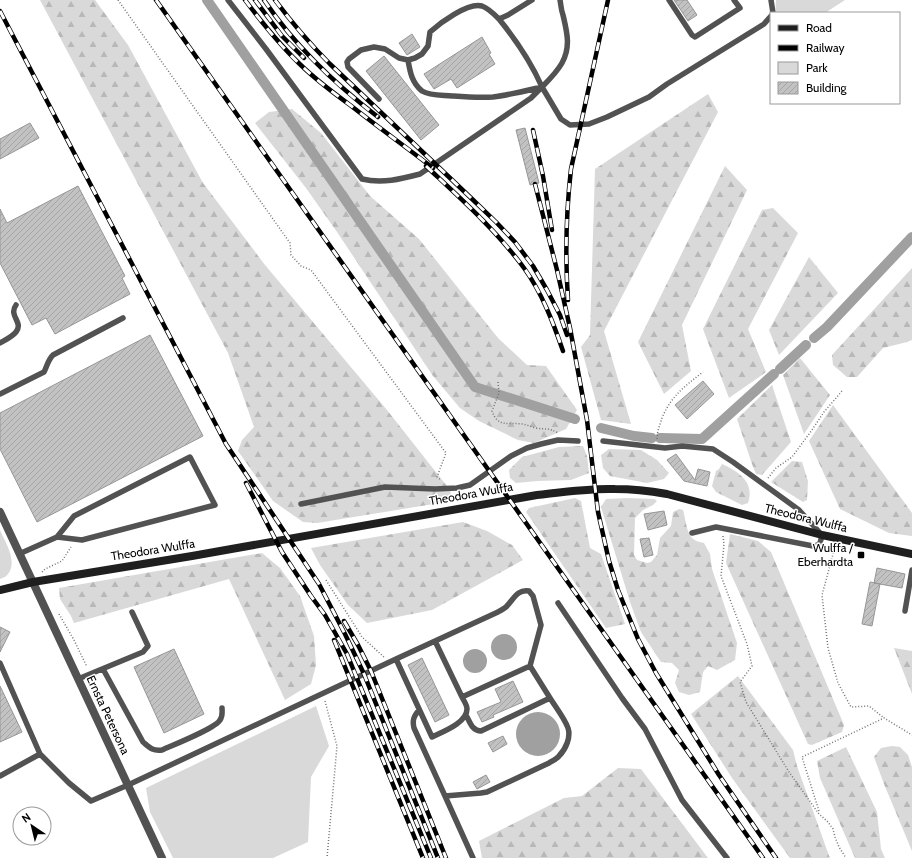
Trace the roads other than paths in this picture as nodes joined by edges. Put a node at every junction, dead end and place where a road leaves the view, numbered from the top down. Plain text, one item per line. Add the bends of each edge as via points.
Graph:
1 (228, 0) edge
2 (532, 0) edge
3 (560, 0) edge
4 (669, 0) edge
5 (734, 0) edge
6 (771, 0) edge
7 (773, 12) edge
8 (770, 17) edge
9 (499, 19) junction
10 (408, 60) junction
11 (542, 87) junction
12 (379, 99) dead end
13 (16, 305) dead end
14 (123, 318) dead end
15 (0, 344) edge
16 (0, 394) edge
17 (578, 441) dead end
18 (603, 442) dead end
19 (301, 504) dead end
20 (0, 512) edge
21 (692, 533) dead end
22 (822, 535) junction
23 (57, 537) junction
24 (19, 554) junction
25 (912, 554) edge
26 (912, 570) edge
27 (33, 582) junction
28 (0, 590) edge
29 (558, 603) dead end
30 (905, 611) dead end
31 (132, 612) dead end
32 (435, 641) junction
33 (393, 660) junction
34 (0, 663) edge
35 (530, 666) junction
36 (103, 669) junction
37 (78, 680) junction
38 (462, 697) junction
39 (550, 698) junction
40 (222, 708) dead end
41 (419, 710) junction
42 (466, 715) junction
43 (40, 754) junction
44 (0, 776) edge
45 (128, 785) junction
46 (444, 796) junction
47 (162, 858) edge
48 (473, 858) edge
49 (727, 858) edge

1 - 11 lane via 362,179 384,182 420,174 531,98
2 - 9 lane
3 - 11 lane via 567,30 567,48 562,63
4 - 5 lane via 695,37 740,8
6 - 7 lane
8 - 11 lane via 764,24 649,97 589,124 570,125 561,119
9 - 10 lane via 483,6 476,5 462,10 430,32 428,46 422,54
9 - 11 lane via 527,58
10 - 11 lane via 413,81 422,91 430,94 493,97
10 - 12 lane via 399,58 385,49 374,47 361,50 349,59 348,67
13 - 15 lane via 13,311 18,322 17,331
14 - 16 lane via 52,355 44,372
17 - 19 lane via 558,440 534,446 511,456 470,485 435,489 385,487
18 - 22 lane via 713,449 799,510
20 - 24 street, Ernsta Petersona
21 - 22 lane via 716,527 813,546 818,546
22 - 25 street, Theodora Wulffa
22 - 27 street, Theodora Wulffa via 667,494 641,490 582,490 537,495
23 - 23 lane via 74,516 190,456 215,506 82,540
23 - 24 lane
24 - 27 street, Ernsta Petersona
26 - 30 lane
27 - 28 street, Theodora Wulffa
27 - 37 street, Ernsta Petersona
29 - 49 lane via 645,729 682,800
31 - 36 lane via 148,646 143,652
32 - 33 lane
32 - 35 lane via 498,612 517,594 524,590 529,591 533,596 541,625
32 - 38 lane
33 - 41 lane
33 - 45 lane
34 - 43 lane
35 - 38 lane
35 - 39 lane
36 - 37 lane
36 - 40 lane via 143,742 156,750 162,750 212,727 220,721
37 - 45 street, Ernsta Petersona
38 - 42 lane via 467,708
39 - 42 lane via 478,732
39 - 46 lane via 568,727 569,734 566,746 558,758 487,792
41 - 42 lane via 432,737 454,727
41 - 46 lane via 415,715 414,728
43 - 44 lane
43 - 45 lane via 68,783 91,801
45 - 47 street, Ernsta Petersona
46 - 48 lane

